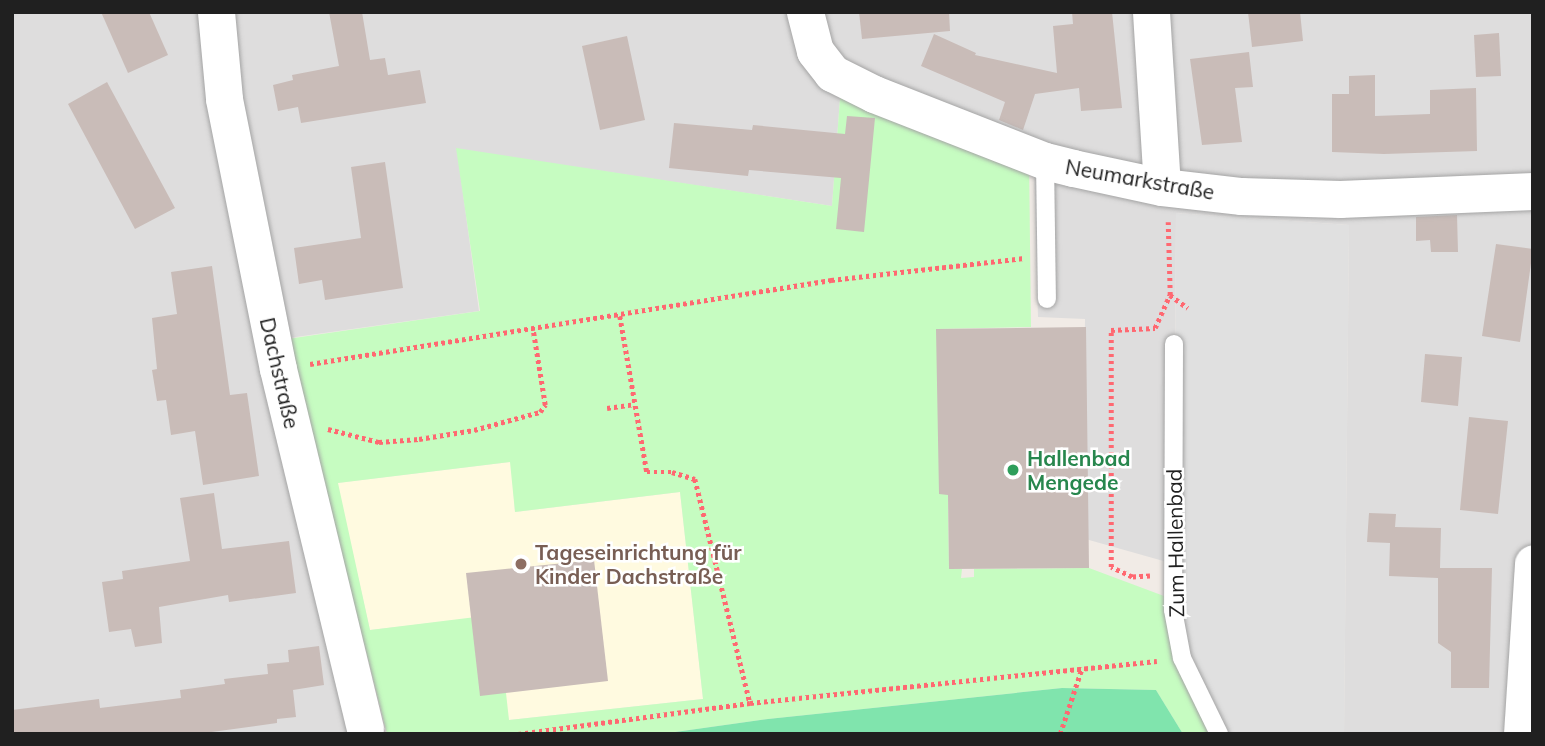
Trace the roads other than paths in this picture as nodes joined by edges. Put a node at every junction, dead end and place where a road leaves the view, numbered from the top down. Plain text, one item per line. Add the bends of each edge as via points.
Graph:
1 (216, 12) edge
2 (805, 12) edge
3 (1151, 12) edge
4 (1045, 161) junction
5 (1162, 187) junction
6 (1533, 191) edge
7 (1047, 299) dead end
8 (1174, 344) dead end
9 (1533, 563) edge
10 (365, 729) dead end
11 (1219, 734) edge
12 (1522, 734) edge

1 - 10 street, Dachstraße via 224,99 278,369
2 - 4 street, Neumarkstraße via 815,51 832,72 874,94
3 - 5 street
4 - 5 street, Neumarkstraße
4 - 7 lane
5 - 6 street, Neumarkstraße via 1241,196 1340,199
8 - 11 lane, Zum Hallenbad via 1173,610 1182,658
9 - 12 street

